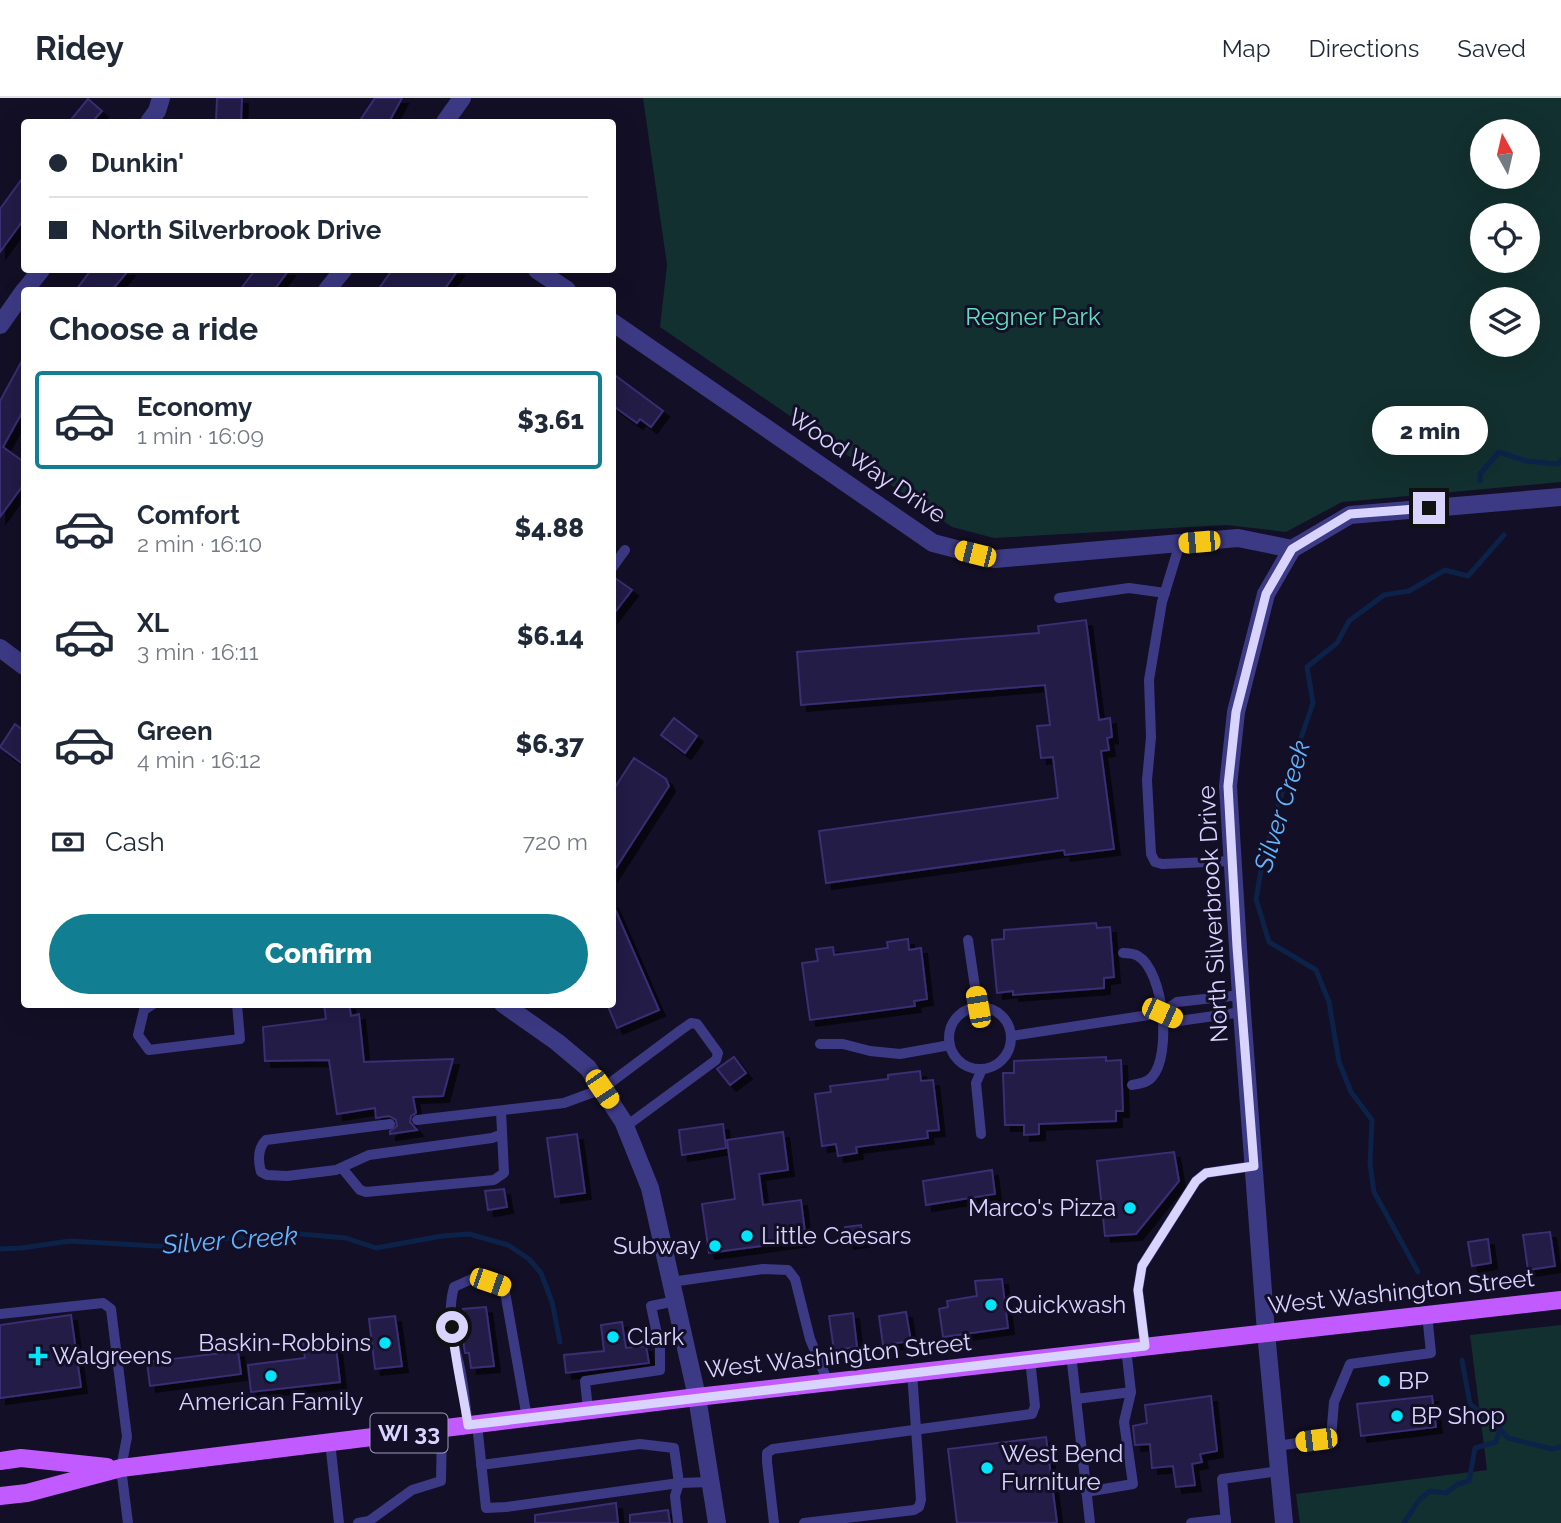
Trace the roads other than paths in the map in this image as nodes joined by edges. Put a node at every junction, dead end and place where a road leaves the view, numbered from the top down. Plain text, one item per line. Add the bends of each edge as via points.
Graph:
1 (161, 98) edge
2 (462, 98) edge
3 (151, 119) edge
4 (447, 119) edge
5 (39, 273) edge
6 (542, 273) edge
7 (28, 287) edge
8 (562, 287) edge
9 (21, 296) edge
10 (0, 325) edge
11 (616, 325) edge
12 (1561, 497) edge
13 (1180, 543) junction
14 (1292, 549) junction
15 (625, 550) dead end
16 (616, 562) edge
17 (1165, 593) junction
18 (1059, 598) dead end
19 (0, 648) edge
20 (21, 664) edge
21 (1232, 861) junction
22 (968, 940) dead end
23 (1123, 953) dead end
24 (1241, 1003) junction
25 (978, 1007) junction
26 (147, 1008) edge
27 (237, 1008) edge
28 (509, 1008) edge
29 (1162, 1013) junction
30 (1011, 1036) junction
31 (820, 1044) dead end
32 (950, 1045) junction
33 (982, 1069) junction
34 (1132, 1085) dead end
35 (602, 1089) junction
36 (501, 1111) junction
37 (417, 1120) dead end
38 (390, 1124) dead end
39 (625, 1127) junction
40 (981, 1134) dead end
41 (500, 1135) junction
42 (1254, 1166) junction
43 (342, 1168) junction
44 (671, 1282) junction
45 (1561, 1300) edge
46 (676, 1301) junction
47 (0, 1314) edge
48 (1427, 1314) junction
49 (1266, 1332) junction
50 (1145, 1346) junction
51 (1126, 1348) junction
52 (1071, 1354) junction
53 (1030, 1359) junction
54 (912, 1372) junction
55 (828, 1382) junction
56 (1131, 1392) junction
57 (697, 1397) junction
58 (1076, 1398) junction
59 (588, 1410) junction
60 (527, 1418) junction
61 (473, 1425) junction
62 (442, 1429) junction
63 (916, 1431) junction
64 (330, 1442) junction
65 (1277, 1446) junction
66 (0, 1461) edge
67 (481, 1465) junction
68 (121, 1468) junction
69 (1279, 1471) junction
70 (710, 1482) junction
71 (679, 1483) junction
72 (1086, 1492) junction
73 (0, 1496) edge
74 (1226, 1521) edge
75 (370, 1522) edge
76 (128, 1523) edge
77 (339, 1523) edge
78 (358, 1523) edge
79 (678, 1523) edge
80 (717, 1523) edge
81 (774, 1523) edge
82 (804, 1523) edge
83 (1090, 1523) edge
84 (1191, 1523) edge
85 (1284, 1523) edge

1 - 3 street
2 - 4 street
5 - 7 street
6 - 8 street
9 - 10 street
11 - 13 street, Wood Way Drive via 933,543 995,559
12 - 14 street, North Silverbrook Drive via 1350,514
13 - 14 street, Wood Way Drive via 1237,538
13 - 17 lane
14 - 21 street, North Silverbrook Drive via 1266,594 1236,712 1228,786
15 - 16 lane
17 - 18 lane via 1129,588
17 - 21 lane via 1149,680 1151,854 1162,864
19 - 20 street
21 - 24 street, North Silverbrook Drive
22 - 25 lane
23 - 29 lane via 1143,959 1159,993
24 - 29 lane via 1177,1002
24 - 29 lane via 1179,1021
24 - 42 street, North Silverbrook Drive
25 - 30 lane via 1001,1015
25 - 32 lane via 959,1015 949,1034
26 - 27 lane via 138,1035 149,1050 240,1039
28 - 35 street via 588,1068
29 - 30 lane
29 - 34 lane via 1164,1042 1158,1067 1145,1082
30 - 33 lane via 1007,1055
31 - 32 lane via 900,1054
32 - 33 lane via 961,1063
33 - 40 lane via 976,1083
35 - 36 lane via 564,1102
35 - 39 street
35 - 39 lane via 691,1023 715,1046 716,1060
36 - 37 lane
36 - 41 lane
38 - 43 lane via 266,1140 258,1162 267,1175
39 - 44 street via 650,1188
41 - 43 lane via 369,1155
41 - 43 lane via 504,1173 494,1180 366,1192
42 - 49 street, North Silverbrook Drive
42 - 50 lane via 1206,1173 1196,1181 1142,1266 1138,1290
44 - 46 street
44 - 55 lane via 763,1269 788,1270 795,1279 810,1339
45 - 48 main road, West Washington Street / WI 33
46 - 57 street
46 - 59 lane via 651,1306 660,1370 585,1381
47 - 68 lane via 103,1303 111,1309 127,1437
48 - 49 main road, West Washington Street / WI 33
48 - 65 lane via 1431,1353 1350,1364 1334,1402 1331,1438
49 - 50 main road, West Washington Street / WI 33
49 - 65 street, North Silverbrook Drive
50 - 51 main road, West Washington Street / WI 33
51 - 52 main road, West Washington Street / WI 33
51 - 56 lane
52 - 53 main road, West Washington Street / WI 33
52 - 58 lane
53 - 54 main road, West Washington Street / WI 33
53 - 63 lane via 1032,1415
54 - 55 main road, West Washington Street / WI 33
54 - 63 lane
55 - 57 main road, West Washington Street / WI 33
56 - 58 lane
56 - 72 lane via 1124,1422 1133,1484
57 - 59 main road, West Washington Street / WI 33
57 - 70 street
58 - 72 lane
59 - 60 main road, West Washington Street / WI 33
60 - 61 main road, West Washington Street / WI 33
60 - 61 lane via 504,1286 476,1277 454,1287 450,1301 454,1353
61 - 62 main road, West Washington Street / WI 33
61 - 67 lane
62 - 64 main road, West Washington Street / WI 33
62 - 75 lane via 441,1481 412,1490
63 - 81 lane via 773,1448 766,1462
63 - 82 lane via 919,1507
64 - 68 main road, West Washington Street / WI 33
64 - 77 lane
65 - 69 street, North Silverbrook Drive
66 - 68 main road, West Washington Street / WI 33 via 21,1458
67 - 71 lane via 640,1444 674,1448
67 - 71 lane via 486,1508
68 - 73 main road, West Washington Street / WI 33
68 - 76 lane
69 - 74 lane via 1223,1479
69 - 85 street, North Silverbrook Drive
70 - 71 lane
70 - 80 street
71 - 79 lane via 675,1496
72 - 83 lane
74 - 84 lane
75 - 78 lane

